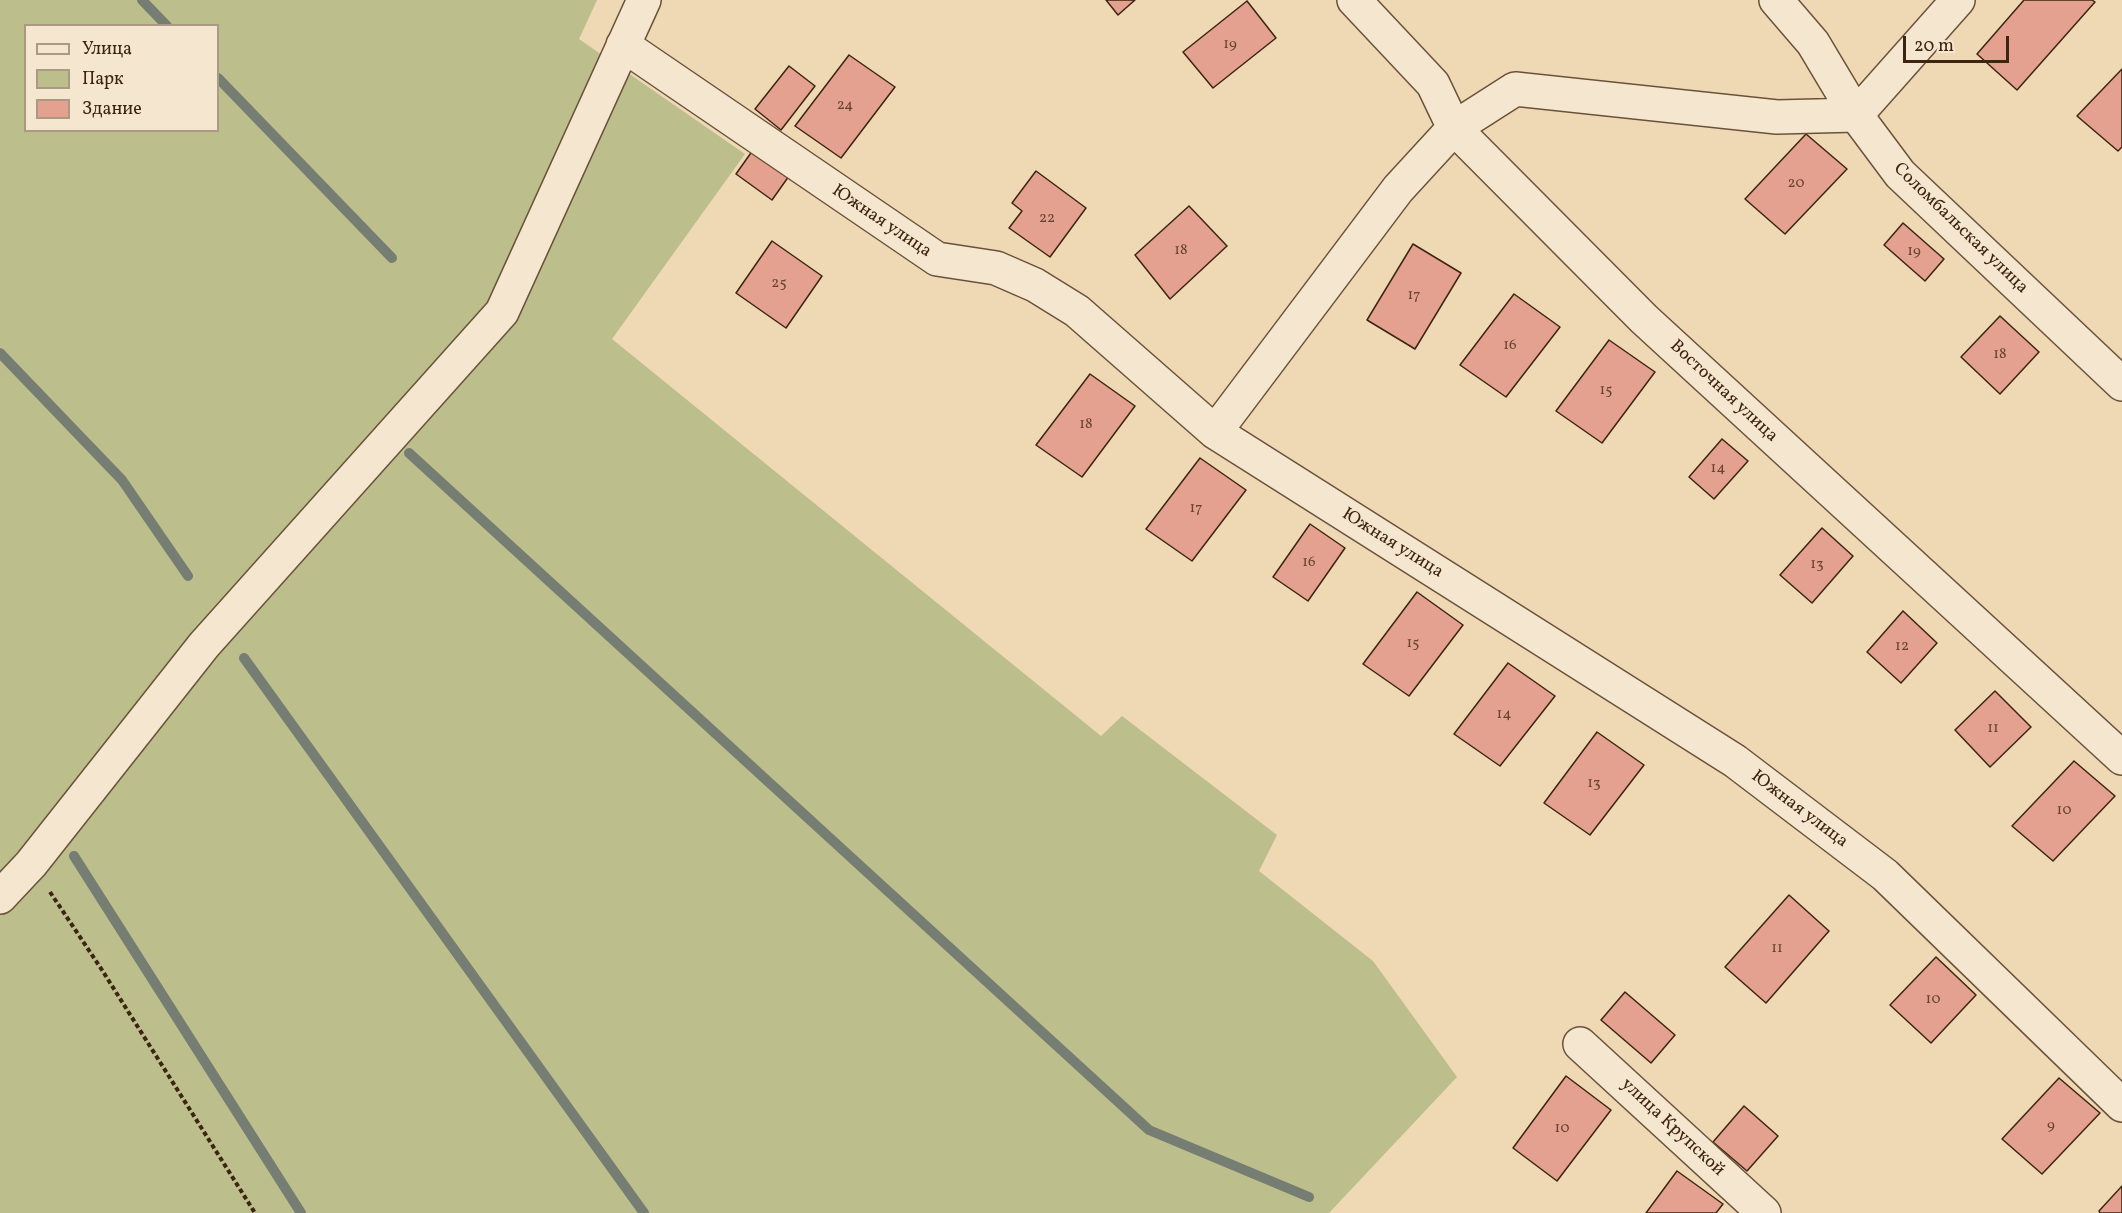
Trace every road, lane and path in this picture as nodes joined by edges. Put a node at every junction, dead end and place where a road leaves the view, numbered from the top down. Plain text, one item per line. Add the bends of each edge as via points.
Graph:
1 (644, 0) edge
2 (1354, 0) edge
3 (1776, 0) edge
4 (1958, 0) edge
5 (623, 45) junction
6 (1856, 115) junction
7 (1454, 128) junction
8 (2122, 384) edge
9 (1215, 432) junction
10 (2122, 758) edge
11 (31, 864) junction
12 (0, 897) edge
13 (1580, 1044) dead end
14 (2122, 1105) edge
15 (255, 1213) edge
16 (1764, 1213) edge

1 - 5 street
2 - 7 street, Восточная улица via 1433,84
3 - 6 street, Соломбальская улица via 1813,43
4 - 6 street
5 - 9 street, Южная улица via 937,259 996,268 1035,285 1077,311
5 - 11 street via 502,312 204,645
6 - 7 street via 1777,117 1515,89
6 - 8 street, Соломбальская улица via 1900,174
7 - 9 street via 1398,189
7 - 10 street, Восточная улица via 1644,319
9 - 14 street, Южная улица via 1735,761 1885,875
11 - 12 street
11 - 15 path
13 - 16 street, улица Крупской

